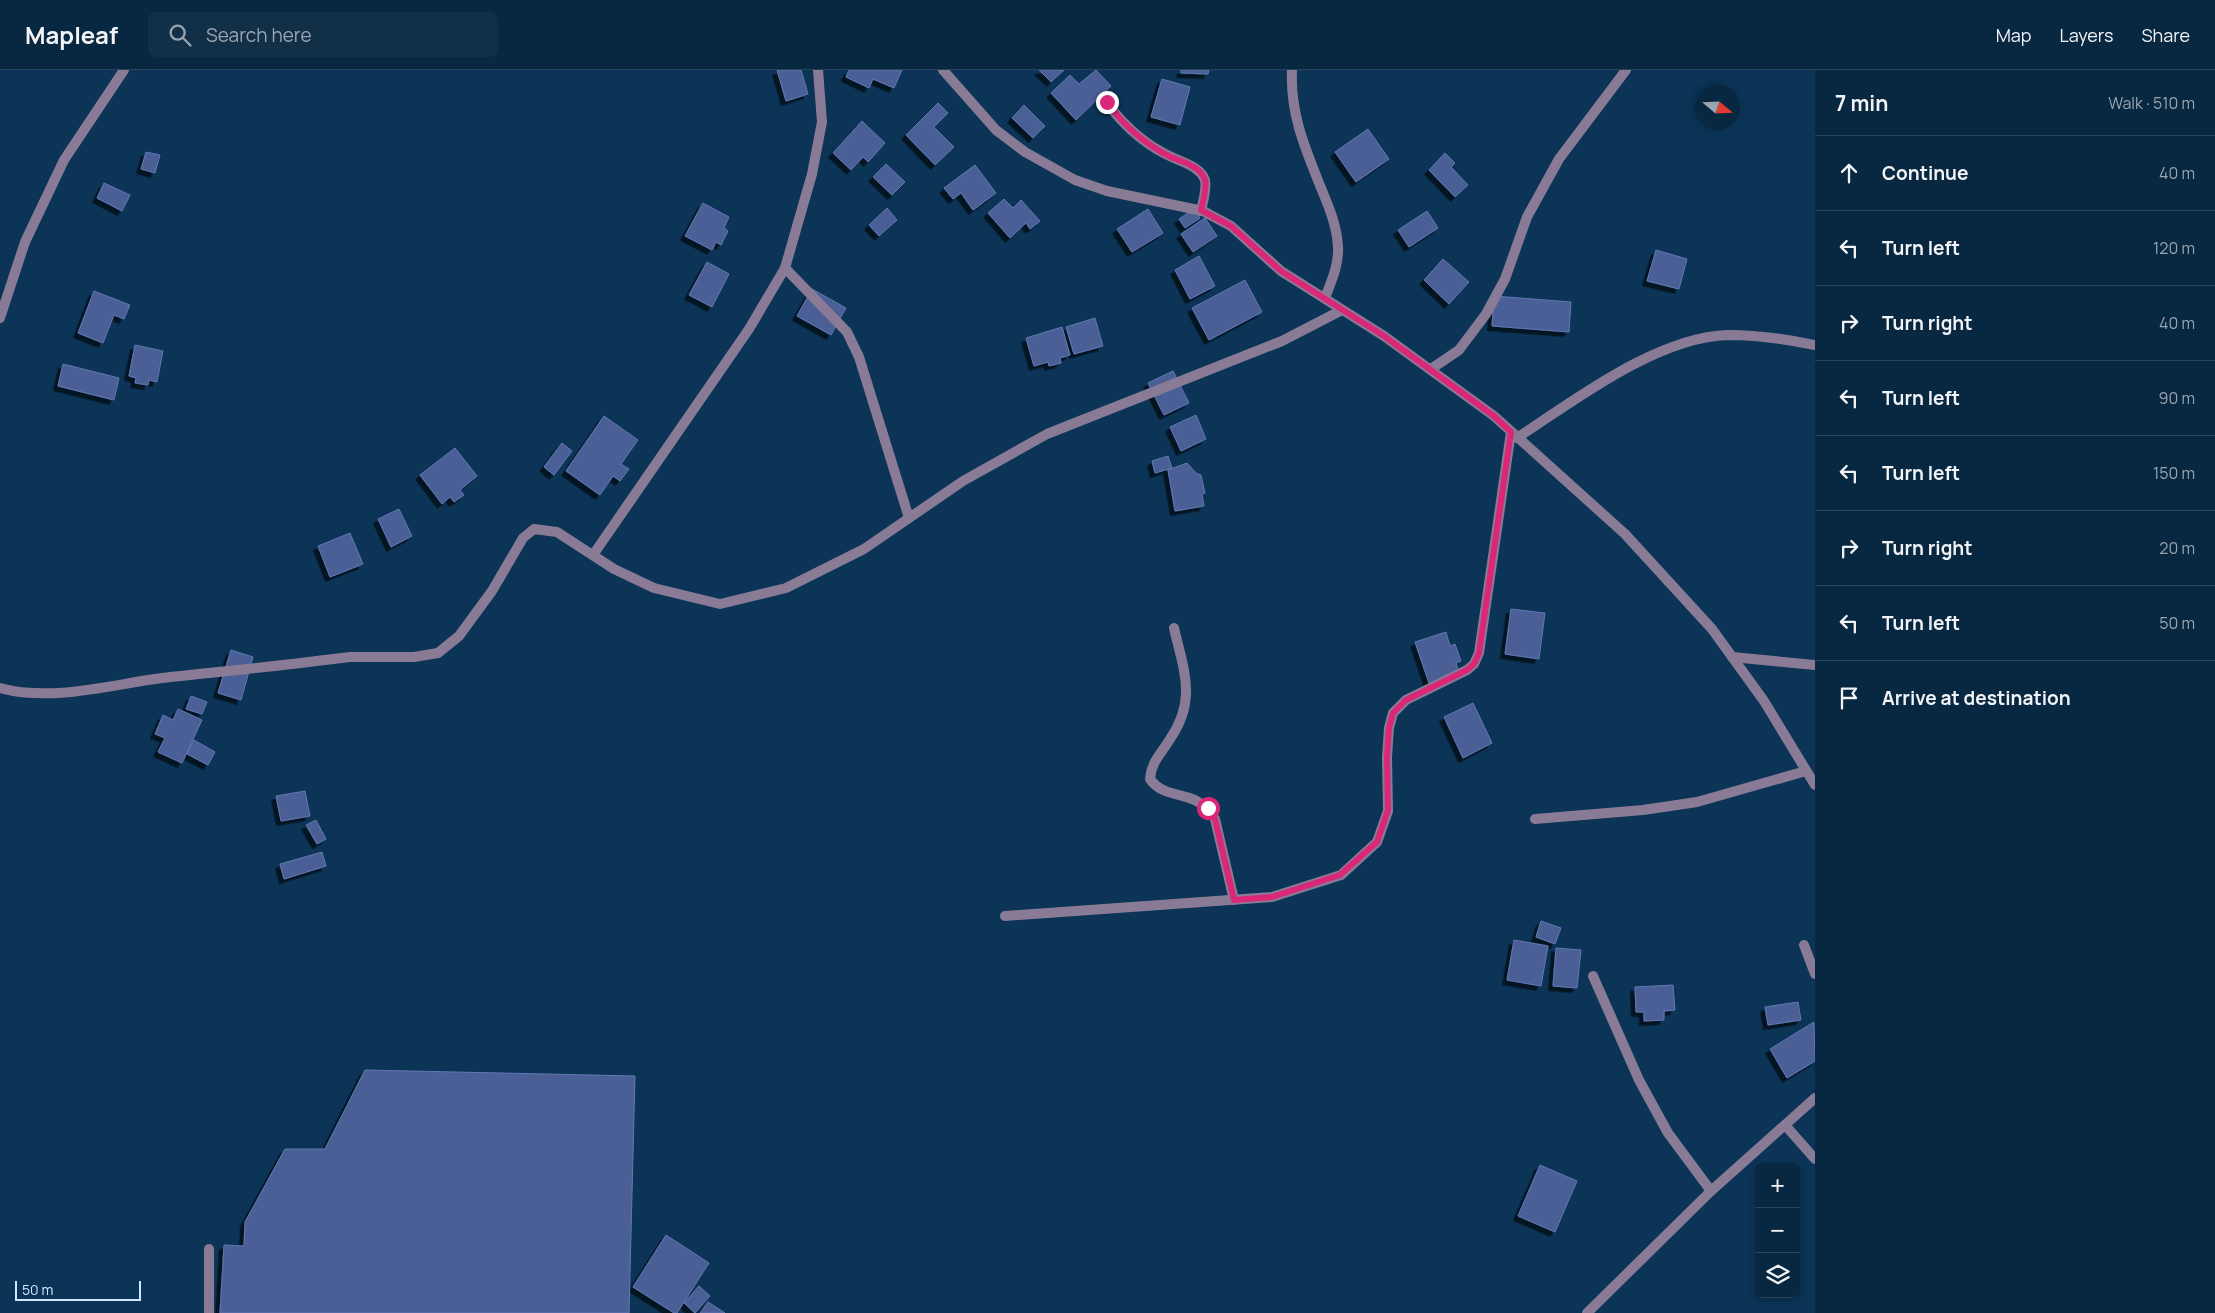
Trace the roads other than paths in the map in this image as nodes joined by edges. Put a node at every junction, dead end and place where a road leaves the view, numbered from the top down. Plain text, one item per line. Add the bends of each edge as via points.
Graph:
1 (124, 70) edge
2 (818, 70) edge
3 (943, 70) edge
4 (1292, 70) edge
5 (1626, 70) edge
6 (1107, 102) dead end
7 (1201, 210) junction
8 (784, 268) junction
9 (1325, 298) junction
10 (1342, 310) junction
11 (0, 318) edge
12 (1815, 345) edge
13 (1431, 369) junction
14 (1514, 435) junction
15 (909, 518) junction
16 (593, 555) junction
17 (1174, 628) dead end
18 (1732, 657) junction
19 (1815, 665) edge
20 (0, 688) edge
21 (1806, 772) junction
22 (1815, 786) edge
23 (1535, 819) dead end
24 (1234, 900) junction
25 (1005, 916) dead end
26 (1804, 944) dead end
27 (1815, 974) edge
28 (1593, 976) dead end
29 (1815, 1098) edge
30 (1786, 1125) junction
31 (1815, 1159) edge
32 (1711, 1191) junction
33 (209, 1249) dead end
34 (209, 1313) edge
35 (1587, 1313) edge

1 - 11 street via 64,160 25,242
2 - 8 street via 822,122 812,174
3 - 7 street via 996,130 1025,152 1075,180 1107,191
4 - 9 street via 1291,93 1301,138 1335,224 1336,265
5 - 13 street via 1559,159 1527,217 1505,279 1486,314 1459,350
6 - 7 street via 1133,134 1201,174 1205,180
7 - 9 street via 1231,226 1281,271
8 - 15 street via 847,332 860,357
8 - 16 street via 749,329
9 - 10 street
10 - 13 street
10 - 15 street via 1282,340 1047,434 962,481
12 - 14 street via 1780,338 1726,335 1689,342 1616,375
13 - 14 street
14 - 18 street via 1625,534 1712,630
14 - 24 street via 1479,653 1467,670 1406,700 1393,713 1387,757 1388,810 1377,842 1340,875 1272,897
15 - 16 street via 864,549 786,588 720,604 654,588
16 - 20 street via 557,532 534,529 523,538 492,591 459,636 438,653 414,657 350,657 58,693 19,693
17 - 24 street via 1188,692 1183,716 1155,758 1150,780 1155,787 1195,799 1208,808 1215,819
18 - 19 street
18 - 21 street via 1764,701
21 - 22 street
21 - 23 street via 1697,802
24 - 25 street
26 - 27 street
28 - 32 street via 1639,1080 1668,1133
29 - 30 street
30 - 31 street
30 - 32 street
32 - 35 street
33 - 34 street

